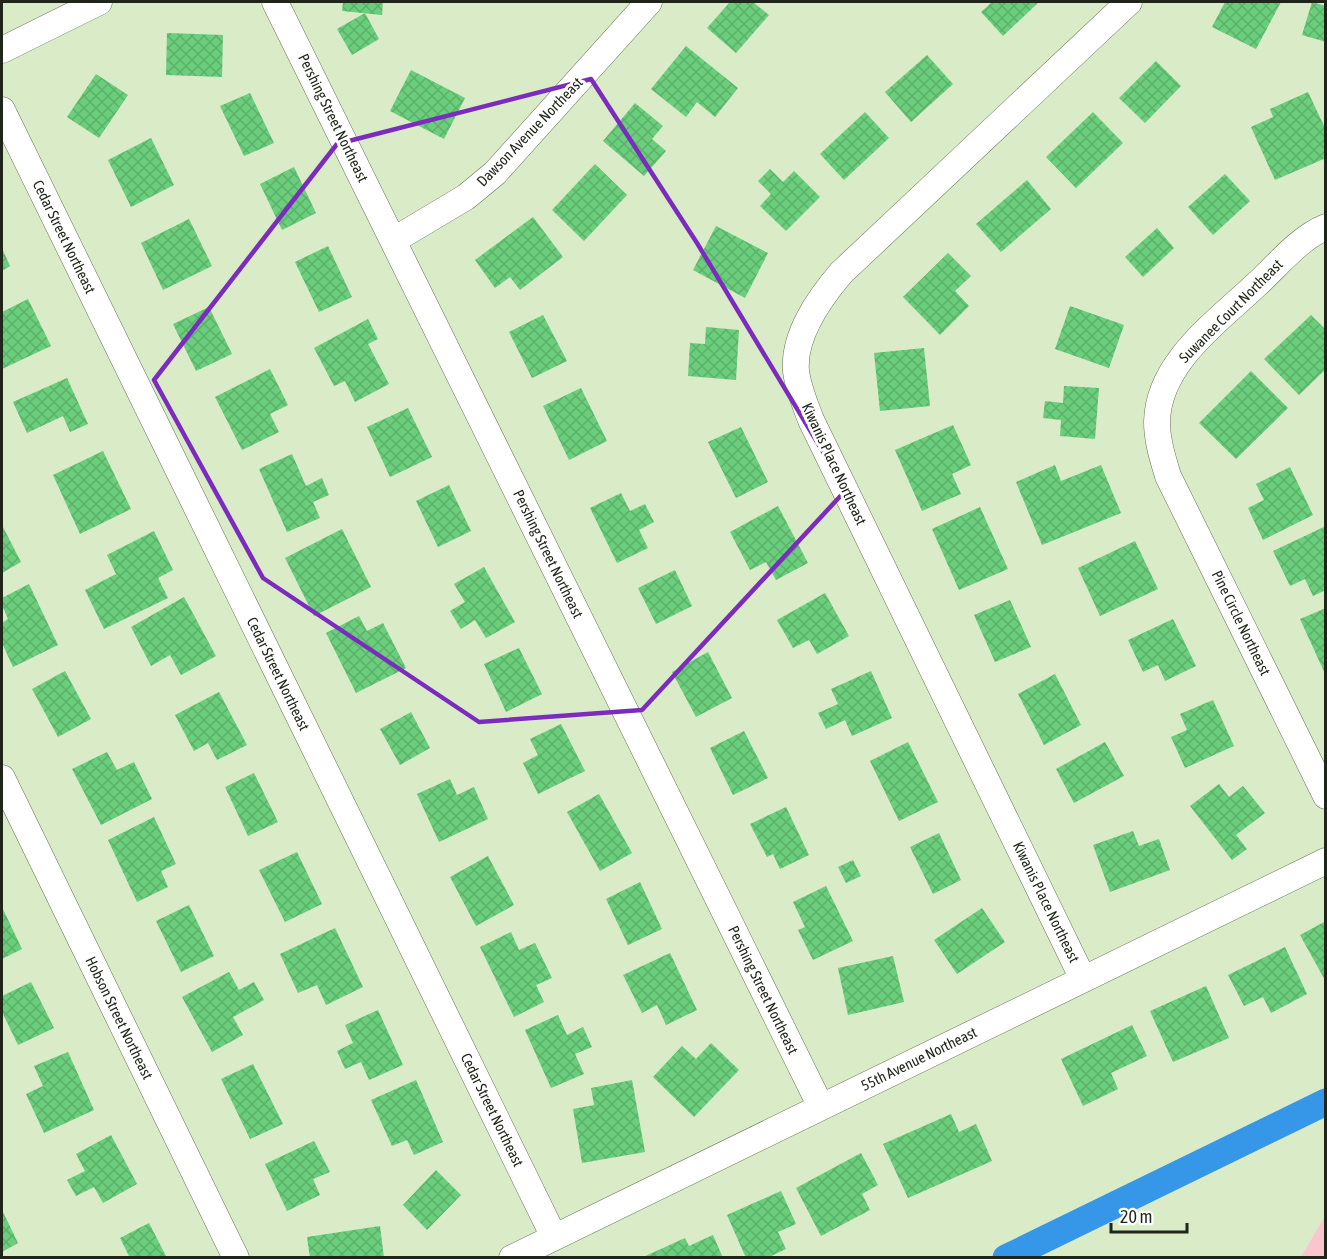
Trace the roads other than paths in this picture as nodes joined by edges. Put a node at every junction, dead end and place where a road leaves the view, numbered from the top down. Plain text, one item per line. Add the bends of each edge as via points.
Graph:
1 (99, 2) edge
2 (275, 2) edge
3 (649, 2) edge
4 (1130, 2) edge
5 (2, 50) edge
6 (2, 110) edge
7 (1326, 227) edge
8 (394, 240) junction
9 (1160, 448) joint
10 (2, 778) edge
11 (1326, 796) edge
12 (1326, 861) edge
13 (1083, 979) junction
14 (821, 1107) junction
15 (554, 1237) junction
16 (236, 1257) edge
17 (513, 1257) edge

1 - 5 street
2 - 8 street, Pershing Street Northeast
3 - 8 street, Dawson Avenue Northeast via 495,173 466,197
4 - 13 street, Kiwanis Place Northeast via 841,273 812,311 798,348 796,370 811,420
6 - 15 street, Cedar Street Northeast
7 - 9 street, Suwanee Court Northeast via 1293,250 1174,368 1157,421
8 - 14 street, Pershing Street Northeast
9 - 11 street, Pine Circle Northeast via 1168,476
10 - 16 street, Hobson Street Northeast
12 - 13 street, 55th Avenue Northeast
13 - 14 street, 55th Avenue Northeast
14 - 15 street, 55th Avenue Northeast
15 - 17 street, 55th Avenue Northeast

